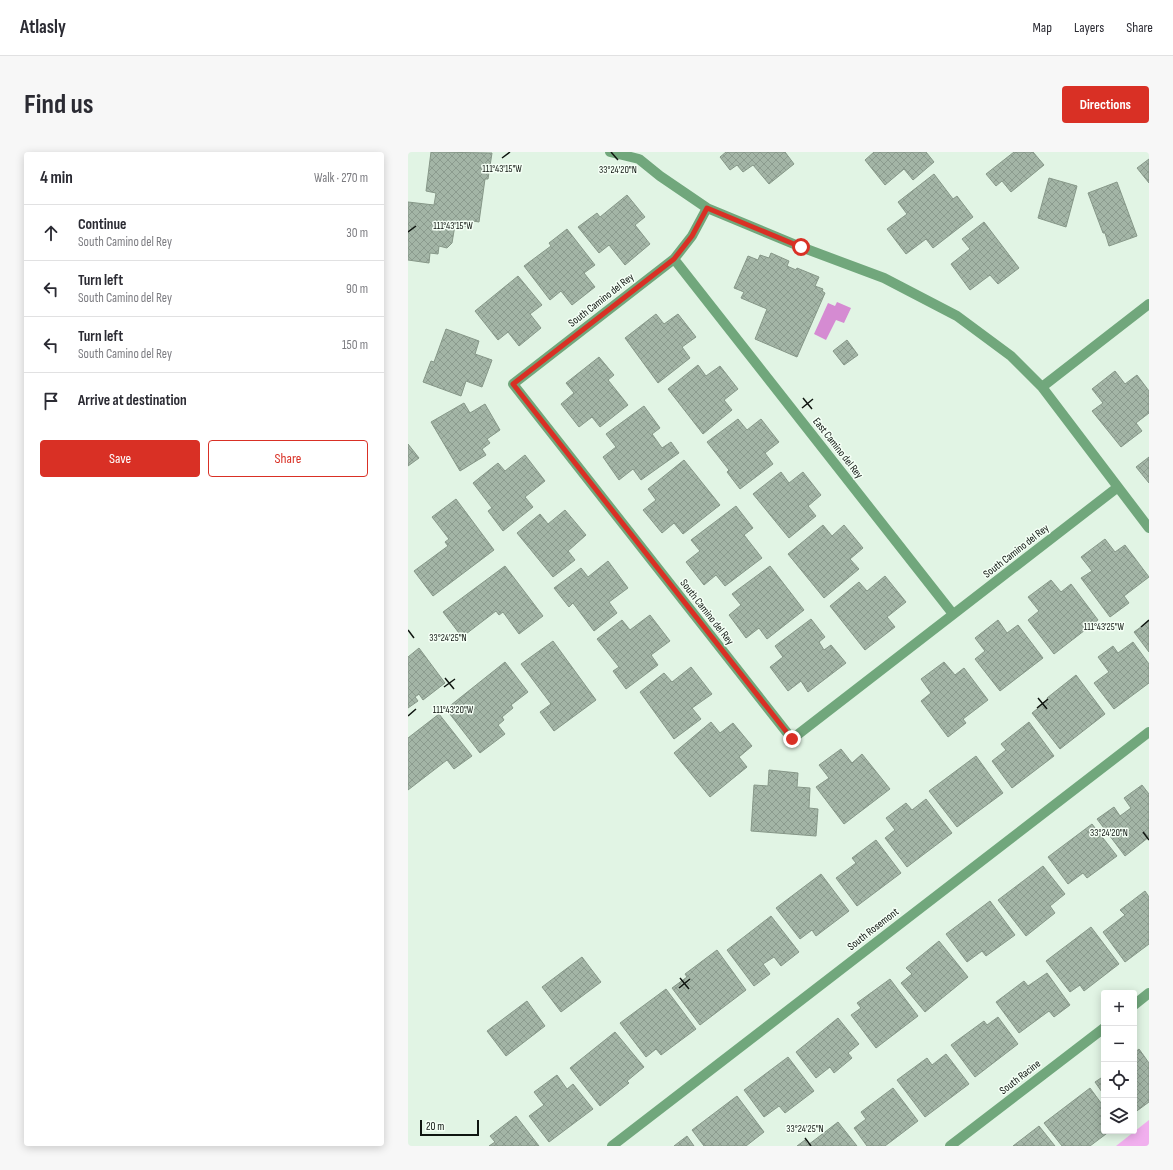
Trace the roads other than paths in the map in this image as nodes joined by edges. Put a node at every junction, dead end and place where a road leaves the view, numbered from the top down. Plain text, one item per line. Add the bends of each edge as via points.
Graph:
1 (610, 152) edge
2 (638, 156) edge
3 (707, 208) junction
4 (674, 259) junction
5 (1149, 304) edge
6 (1042, 387) junction
7 (1118, 487) junction
8 (1149, 528) edge
9 (953, 614) junction
10 (1149, 732) edge
11 (1149, 993) edge
12 (1137, 1002) edge
13 (1101, 1030) edge
14 (612, 1146) edge
15 (950, 1146) edge

1 - 2 street
2 - 3 street via 660,176
3 - 4 street, South Camino del Rey via 692,236
3 - 6 street via 884,278 957,316 1011,356
4 - 9 street, East Camino del Rey
4 - 9 street, South Camino del Rey via 513,384 777,720 792,739
5 - 6 street
6 - 7 street
7 - 8 street
7 - 9 street, South Camino del Rey
10 - 14 street, South Rosemont
11 - 12 street
13 - 15 street, South Racine

